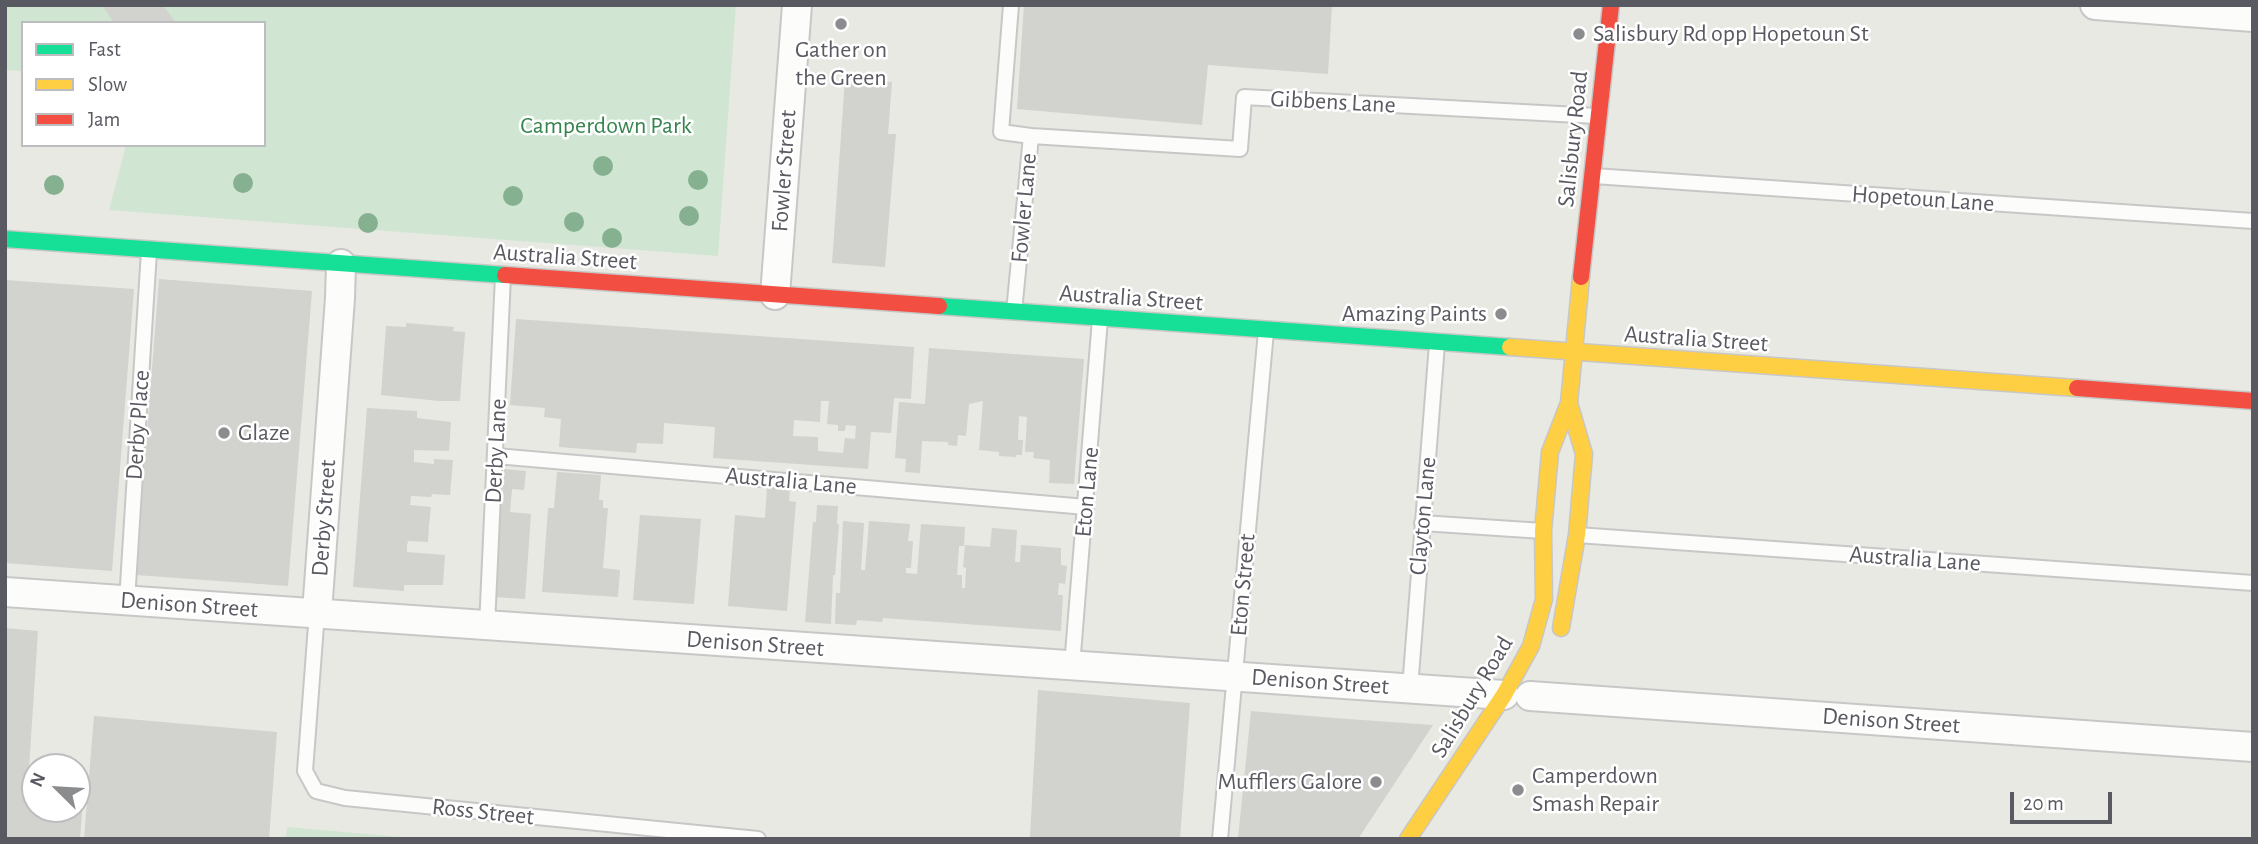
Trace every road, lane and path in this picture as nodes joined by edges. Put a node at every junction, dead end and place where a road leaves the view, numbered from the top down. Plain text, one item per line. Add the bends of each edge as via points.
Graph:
1 (797, 5) edge
2 (1011, 5) edge
3 (1611, 5) edge
4 (2095, 5) edge
5 (2253, 17) edge
6 (1599, 116) junction
7 (1031, 136) junction
8 (1592, 176) junction
9 (2253, 221) edge
10 (5, 239) edge
11 (149, 250) junction
12 (341, 264) junction
13 (503, 276) junction
14 (775, 295) junction
15 (1014, 313) junction
16 (1100, 319) junction
17 (1266, 331) junction
18 (1437, 343) junction
19 (1574, 353) junction
20 (2253, 401) edge
21 (1569, 403) junction
22 (496, 456) junction
23 (1086, 506) junction
24 (1422, 523) junction
25 (1542, 531) junction
26 (1577, 535) junction
27 (2253, 583) edge
28 (5, 592) edge
29 (127, 601) junction
30 (317, 612) junction
31 (487, 626) junction
32 (1556, 643) dead end
33 (1072, 666) junction
34 (1236, 677) junction
35 (1410, 688) junction
36 (1523, 696) junction
37 (2253, 747) edge
38 (305, 771) joint
39 (758, 839) edge
40 (1220, 839) edge
41 (1408, 839) edge

1 - 14 street, Fowler Street
2 - 7 lane, Fowler Lane via 1001,132
3 - 6 street, Salisbury Road
4 - 5 street
6 - 7 lane, Gibbens Lane via 1244,97 1240,149
6 - 8 street, Salisbury Road
7 - 15 lane, Fowler Lane
8 - 9 lane, Hopetoun Lane
8 - 19 street, Salisbury Road
10 - 11 street, Australia Street
11 - 12 street, Australia Street
11 - 29 lane, Derby Place
12 - 13 street, Australia Street
12 - 30 street, Derby Street
13 - 14 street, Australia Street
13 - 22 lane, Derby Lane
14 - 15 street, Australia Street
15 - 16 street, Australia Street
16 - 17 street, Australia Street
16 - 23 lane, Eton Lane
17 - 18 street, Australia Street
17 - 34 lane, Eton Street
18 - 19 street, Australia Street
18 - 24 lane, Clayton Lane
19 - 20 street, Australia Street
19 - 21 street, Salisbury Road
21 - 25 street, Salisbury Road via 1550,452
21 - 26 street, Salisbury Road via 1584,454
22 - 23 lane, Australia Lane
22 - 31 lane, Derby Lane
23 - 33 lane, Eton Lane
24 - 25 lane
24 - 35 lane, Clayton Lane
25 - 36 street, Salisbury Road via 1544,599
26 - 27 lane, Australia Lane
26 - 32 street, Salisbury Road
28 - 29 street, Denison Street
29 - 30 street, Denison Street
30 - 31 street, Denison Street
30 - 38 lane, Derby Street
31 - 33 street, Denison Street
33 - 34 street, Denison Street
34 - 35 street, Denison Street
34 - 40 lane, Eton Street
35 - 36 street, Denison Street
36 - 37 street, Denison Street
36 - 41 street, Salisbury Road
38 - 39 lane, Ross Street via 316,791 345,799

